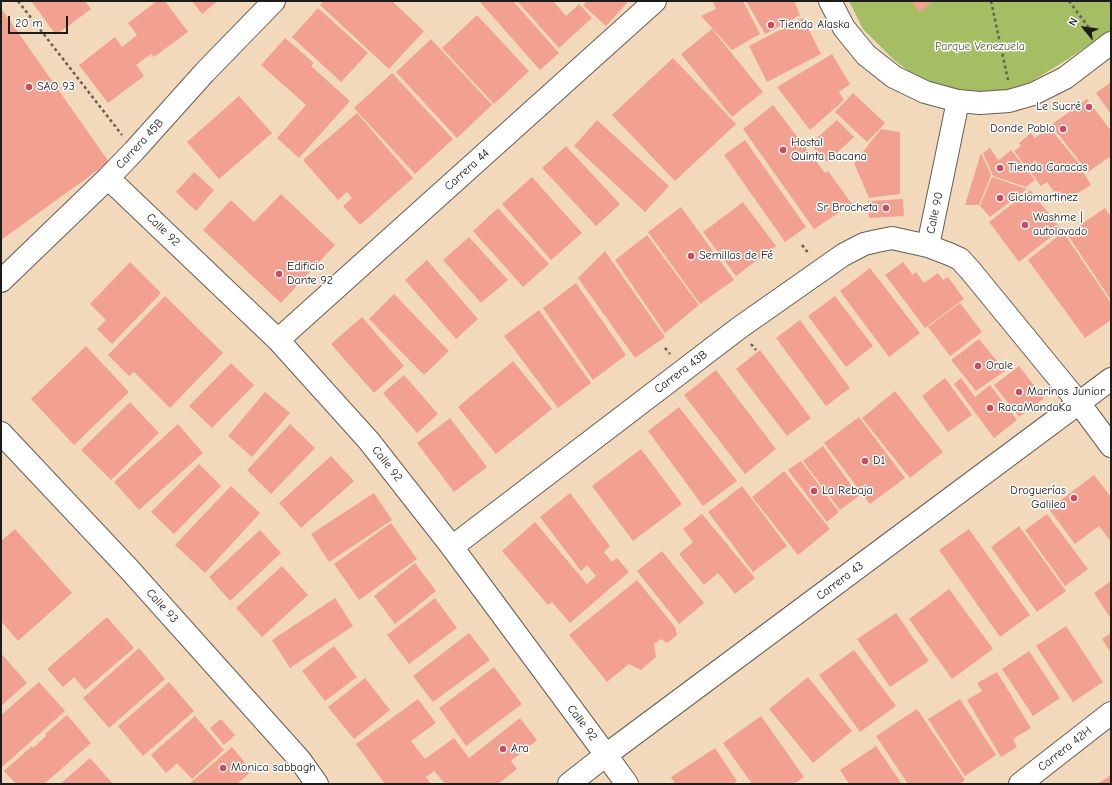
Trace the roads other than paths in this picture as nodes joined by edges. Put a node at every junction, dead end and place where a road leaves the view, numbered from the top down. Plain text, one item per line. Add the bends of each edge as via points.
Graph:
1 (274, 1) edge
2 (655, 1) edge
3 (830, 1) edge
4 (1103, 40) edge
5 (958, 101) junction
6 (108, 178) junction
7 (928, 246) junction
8 (1, 281) edge
9 (278, 340) junction
10 (1111, 379) edge
11 (1079, 403) junction
12 (1, 433) edge
13 (1111, 446) edge
14 (452, 547) junction
15 (1111, 714) edge
16 (606, 755) junction
17 (317, 784) edge
18 (569, 784) edge
19 (627, 784) edge
20 (1020, 784) edge

1 - 6 street, Carrera 45B
2 - 9 street, Carrera 44
3 - 5 street via 844,28 866,55 894,76 925,92
4 - 5 street via 1065,78 1034,94 1009,101
5 - 7 street, Calle 90
6 - 8 street, Carrera 45B
6 - 9 street, Calle 92
7 - 11 street, Calle 90 via 960,259 968,267
7 - 14 street, Carrera 43B via 892,238 864,244 843,255 739,328
9 - 14 street, Calle 92 via 369,441
10 - 11 street, Carrera 43
11 - 13 street, Calle 90
11 - 16 street, Carrera 43
12 - 17 street, Calle 93 via 128,568 300,760
14 - 16 street, Calle 92
15 - 20 street, Carrera 42H
16 - 18 street, Carrera 43
16 - 19 street, Calle 92

